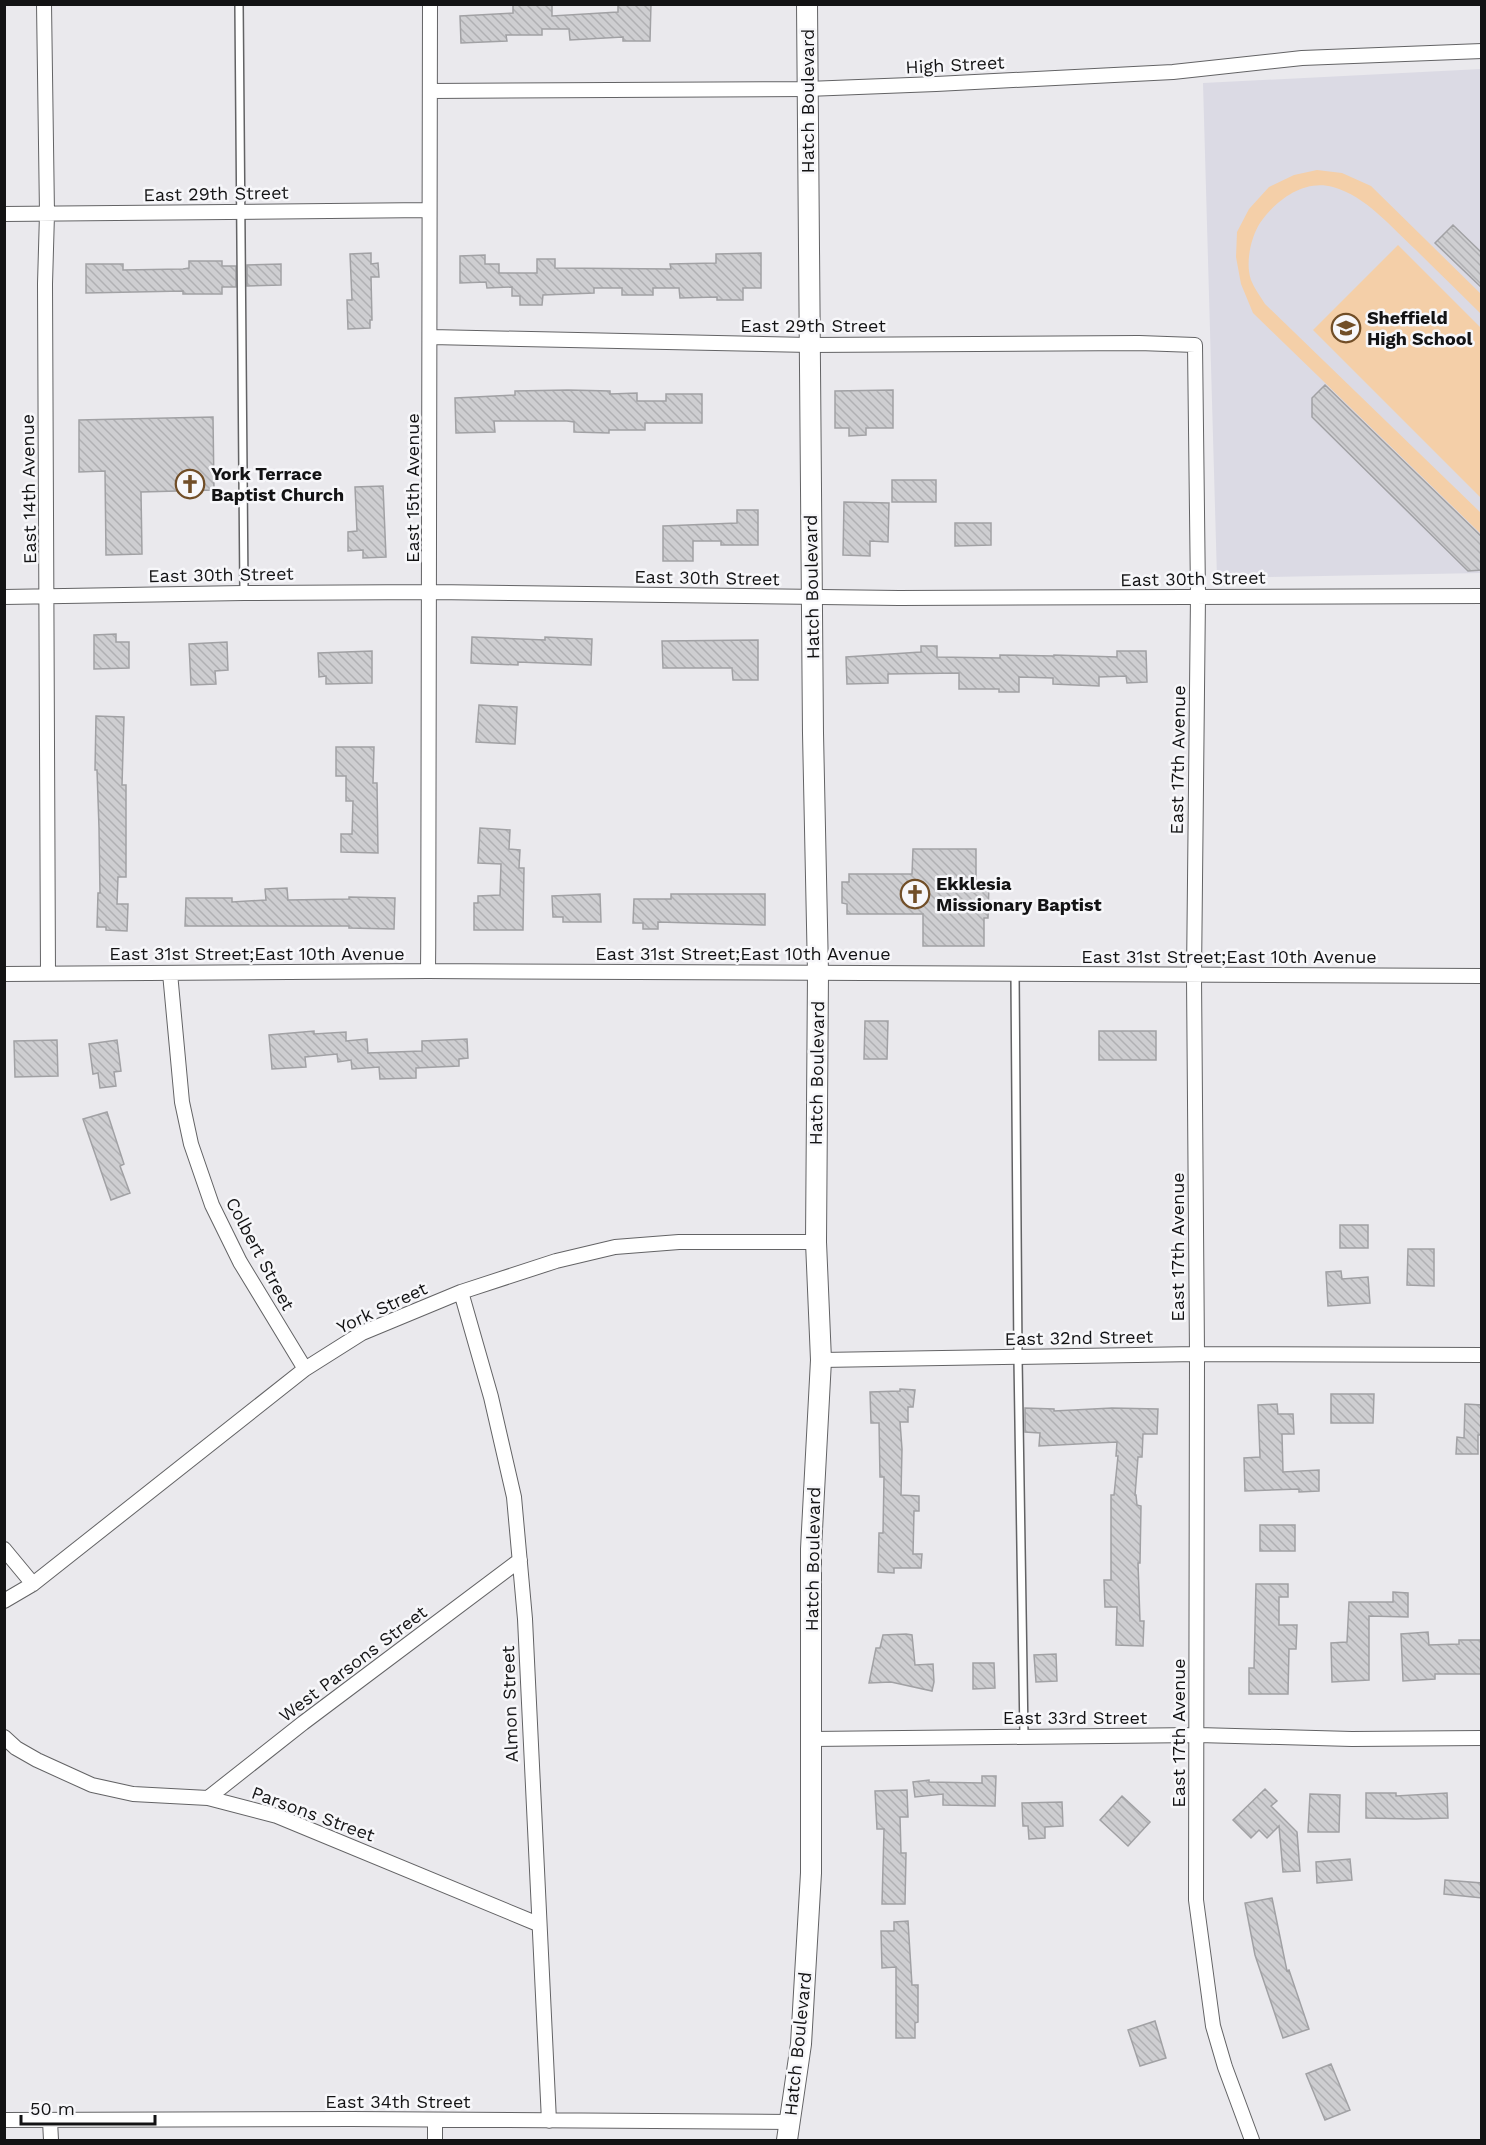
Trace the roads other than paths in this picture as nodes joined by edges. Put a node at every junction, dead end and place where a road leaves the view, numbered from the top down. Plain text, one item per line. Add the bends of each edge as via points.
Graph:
1 (44, 4) edge
2 (239, 4) edge
3 (430, 4) edge
4 (807, 4) edge
5 (1482, 51) edge
6 (807, 89) junction
7 (430, 91) junction
8 (429, 210) junction
9 (240, 212) junction
10 (4, 214) edge
11 (47, 214) junction
12 (430, 337) junction
13 (810, 345) junction
14 (1195, 345) joint
15 (432, 592) junction
16 (244, 593) junction
17 (1198, 596) junction
18 (1482, 596) edge
19 (4, 597) edge
20 (48, 597) junction
21 (813, 598) junction
22 (428, 971) junction
23 (818, 972) junction
24 (48, 973) junction
25 (170, 973) junction
26 (4, 974) edge
27 (1015, 974) junction
28 (1194, 976) junction
29 (1482, 976) edge
30 (816, 1242) junction
31 (461, 1292) junction
32 (1197, 1354) junction
33 (1482, 1355) edge
34 (1018, 1358) junction
35 (821, 1360) junction
36 (304, 1369) junction
37 (4, 1549) edge
38 (520, 1560) junction
39 (33, 1584) junction
40 (4, 1601) edge
41 (1198, 1735) junction
42 (1024, 1736) junction
43 (4, 1737) edge
44 (1482, 1738) edge
45 (812, 1739) junction
46 (208, 1798) junction
47 (538, 1924) junction
48 (4, 2120) edge
49 (435, 2120) junction
50 (50, 2121) junction
51 (549, 2121) junction
52 (789, 2131) edge
53 (51, 2140) edge
54 (435, 2140) edge
55 (1252, 2140) edge

1 - 11 street, East 14th Avenue
2 - 9 lane
3 - 7 street, East 15th Avenue
4 - 6 main road, Hatch Boulevard
5 - 6 street, High Street via 1302,58 1173,72
6 - 7 street, High Street
6 - 13 main road, Hatch Boulevard
7 - 8 street, East 15th Avenue
8 - 9 street, East 29th Street
8 - 12 street, East 15th Avenue
9 - 11 street, East 29th Street
9 - 16 lane
10 - 11 street, East 29th Street
11 - 20 street, East 14th Avenue
12 - 13 street, East 29th Street
12 - 15 street, East 15th Avenue
13 - 14 street, East 29th Street
13 - 21 main road, Hatch Boulevard
14 - 17 street, East 17th Avenue
15 - 16 street, East 30th Street
15 - 21 street, East 30th Street
15 - 22 street, East 15th Avenue
16 - 20 street, East 30th Street
17 - 18 street, East 30th Street
17 - 21 street, East 30th Street
17 - 28 street, East 17th Avenue
19 - 20 street, East 30th Street
20 - 24 street, East 14th Avenue
21 - 23 main road, Hatch Boulevard
22 - 23 street, East 31st Street;East 10th Avenue
22 - 25 street, East 31st Street;East 10th Avenue
23 - 27 street, East 31st Street;East 10th Avenue
23 - 30 main road, Hatch Boulevard
24 - 25 street, East 31st Street;East 10th Avenue
24 - 26 street, East 31st Street;East 10th Avenue
25 - 36 street, Colbert Street via 182,1102 191,1144 212,1205 240,1262
27 - 28 street, East 31st Street;East 10th Avenue
27 - 34 lane
28 - 29 street, East 31st Street;East 10th Avenue
28 - 32 street, East 17th Avenue
30 - 31 street, York Street via 680,1242 615,1247 556,1261
30 - 35 main road, Hatch Boulevard
31 - 36 street, York Street via 362,1333
31 - 38 street, Almon Street via 508,1464
32 - 33 street, East 32nd Street
32 - 34 street, East 32nd Street
32 - 41 street, East 17th Avenue
34 - 35 street, East 32nd Street
34 - 42 lane
35 - 45 main road, Hatch Boulevard via 811,1549
36 - 39 street, York Street
37 - 39 street
38 - 46 street, West Parsons Street
38 - 47 street, Almon Street
39 - 40 street, York Street
41 - 42 street, East 33rd Street
41 - 44 street, East 33rd Street
41 - 55 street, East 17th Avenue via 1196,1900 1213,2025
42 - 45 street, East 33rd Street
43 - 46 street, Parsons Street via 37,1760 92,1785 156,1797
45 - 52 main road, Hatch Boulevard via 807,1960
46 - 47 street, Parsons Street via 277,1816
47 - 51 street, Almon Street
48 - 50 street, East 34th Street
49 - 50 street, East 34th Street
49 - 51 street, East 34th Street
49 - 54 street
50 - 53 street
51 - 52 street, East 34th Street

